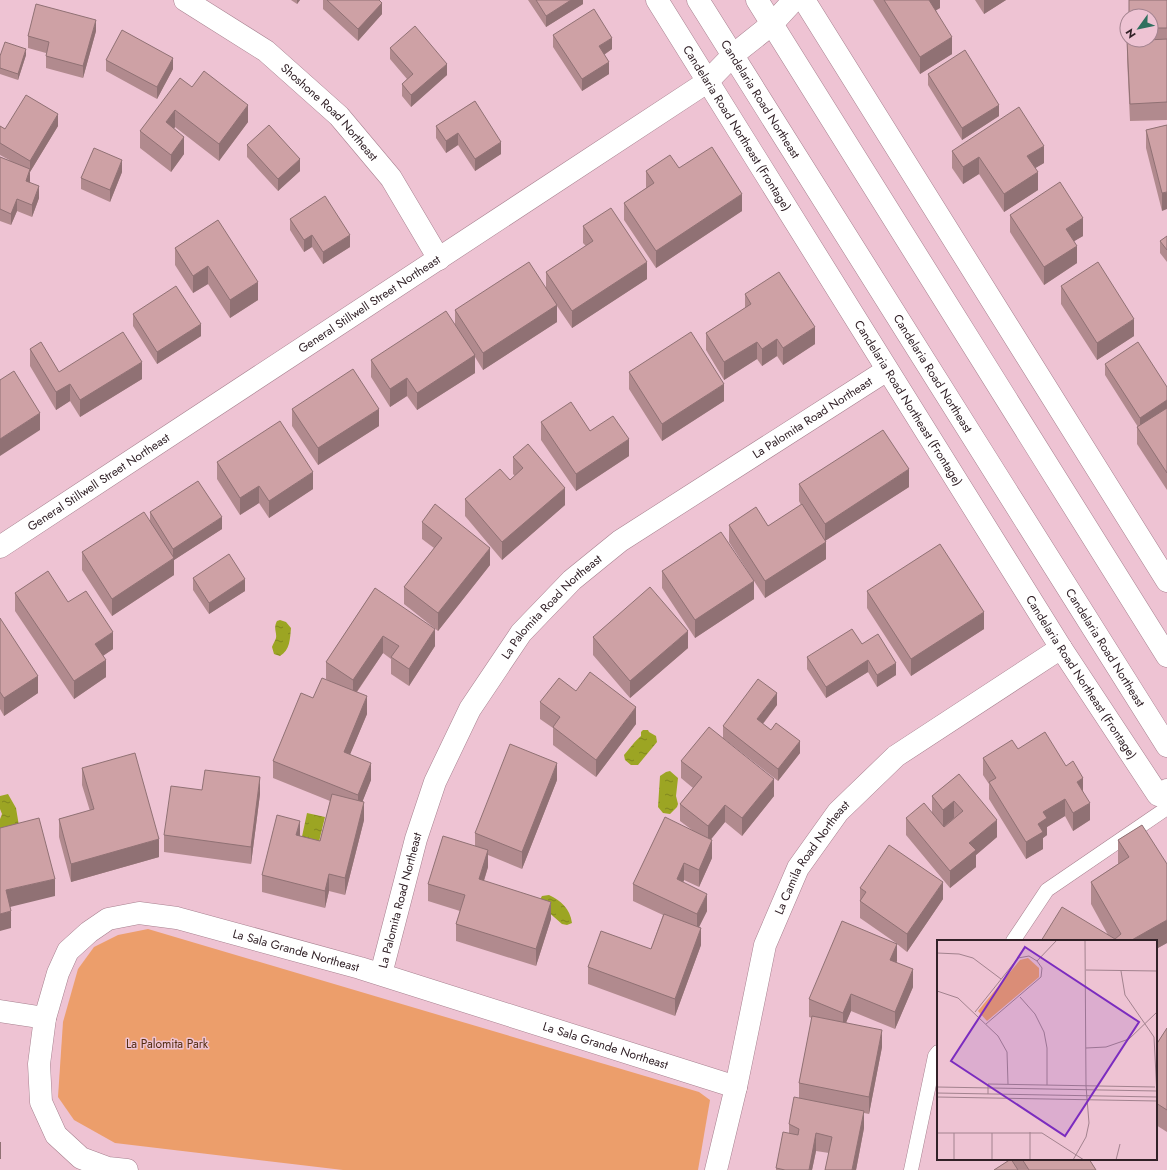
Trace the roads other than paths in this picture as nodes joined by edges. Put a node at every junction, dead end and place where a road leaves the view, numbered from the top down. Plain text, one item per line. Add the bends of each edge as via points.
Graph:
1 (185, 0) edge
2 (657, 0) edge
3 (698, 0) edge
4 (757, 0) edge
5 (794, 0) edge
6 (804, 0) edge
7 (772, 24) junction
8 (733, 55) junction
9 (708, 82) junction
10 (440, 259) junction
11 (887, 370) junction
12 (0, 547) edge
13 (1167, 581) edge
14 (1061, 648) junction
15 (1167, 656) edge
16 (1167, 746) edge
17 (1165, 800) edge
18 (1014, 940) edge
19 (382, 974) junction
20 (0, 1011) edge
21 (45, 1018) junction
22 (937, 1053) edge
23 (736, 1087) junction
24 (127, 1170) edge
25 (716, 1170) edge
26 (911, 1170) edge

1 - 10 street, Shoshone Road Northeast via 266,51 339,116 391,178
2 - 9 street, Candelaria Road Northeast (Frontage)
3 - 8 street, Candelaria Road Northeast
4 - 7 street
5 - 7 street, General Stillwell Street Northeast
6 - 13 street
7 - 8 street, General Stillwell Street Northeast
7 - 15 street
8 - 9 street, General Stillwell Street Northeast
8 - 16 street, Candelaria Road Northeast
9 - 10 street, General Stillwell Street Northeast
9 - 11 street, Candelaria Road Northeast (Frontage)
10 - 12 street, General Stillwell Street Northeast
11 - 14 street, Candelaria Road Northeast (Frontage)
11 - 19 street, La Palomita Road Northeast via 620,540 572,580 521,633 470,709 435,782 416,839
14 - 17 street, Candelaria Road Northeast (Frontage)
14 - 23 street, La Camila Road Northeast via 896,756 838,812 798,868 765,945
17 - 18 lane via 1047,890
19 - 21 street, La Sala Grande Northeast via 177,918 140,914 108,918 68,951 58,973
19 - 23 street, La Sala Grande Northeast
20 - 21 street
21 - 24 street, La Sala Grande Northeast via 39,1064 41,1102 56,1135 80,1158 108,1168
22 - 26 lane
23 - 25 street, La Camila Road Northeast

